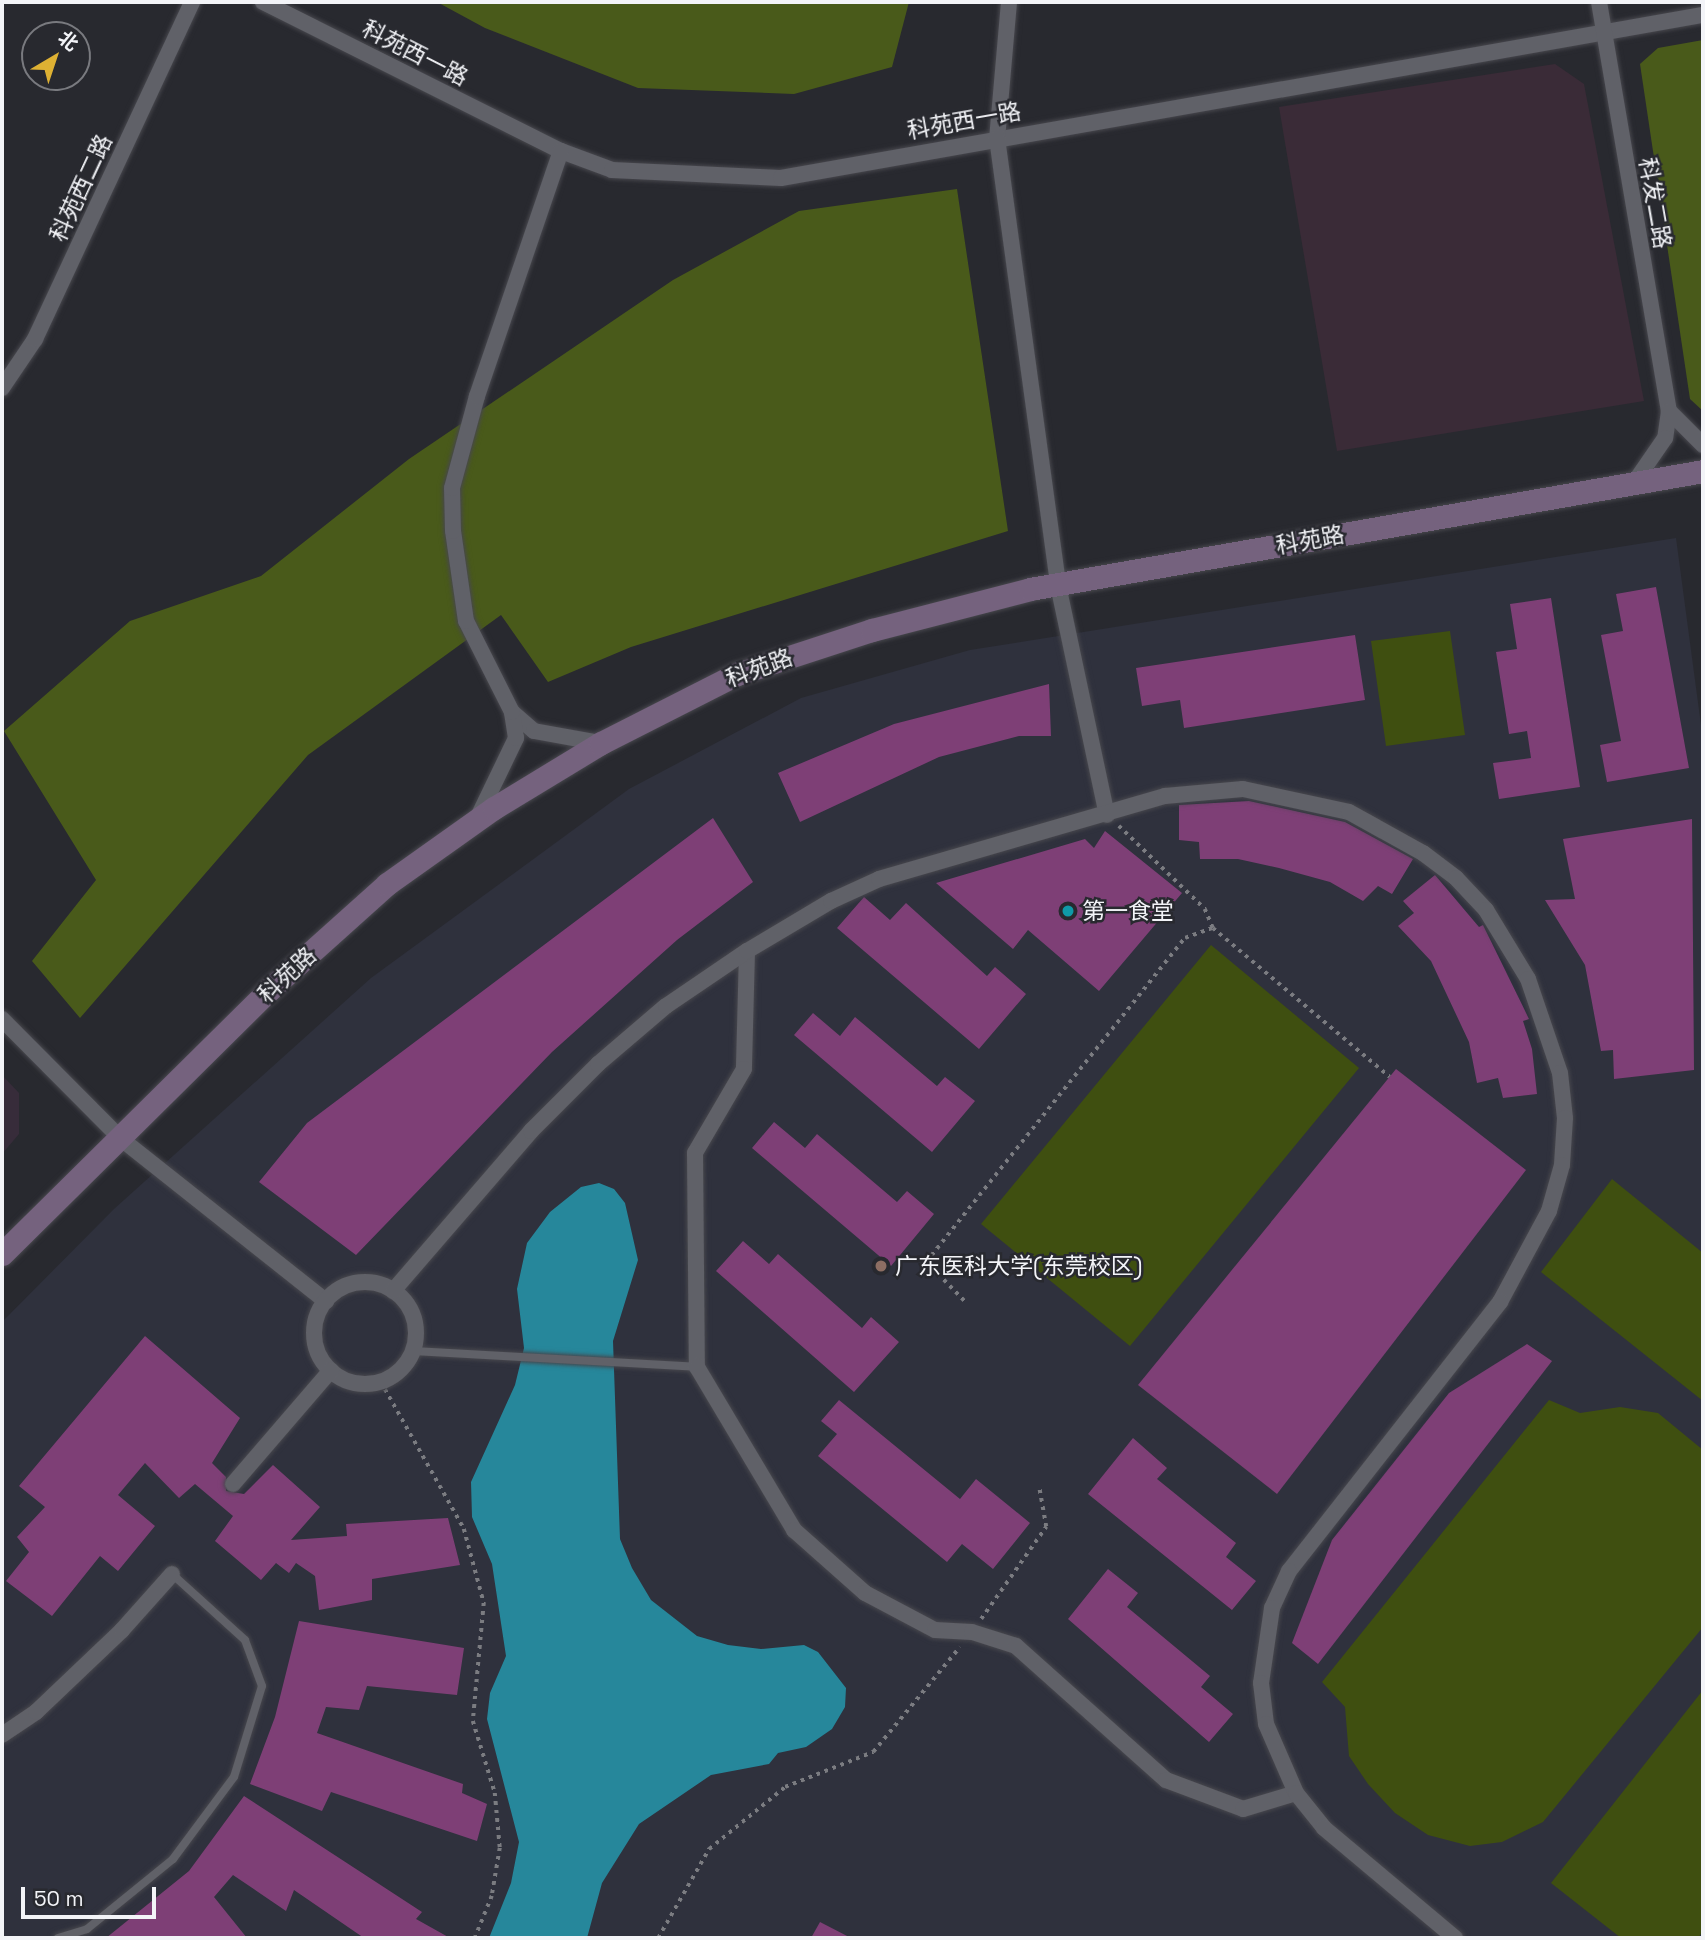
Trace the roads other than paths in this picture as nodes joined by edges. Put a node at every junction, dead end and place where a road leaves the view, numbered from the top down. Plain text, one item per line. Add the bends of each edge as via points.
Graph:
1 (192, 2) edge
2 (263, 2) edge
3 (1009, 2) edge
4 (1599, 2) edge
5 (1703, 15) edge
6 (1602, 33) junction
7 (997, 138) junction
8 (561, 151) junction
9 (2, 388) edge
10 (1669, 411) junction
11 (1703, 445) edge
12 (1703, 471) edge
13 (1634, 483) junction
14 (1058, 585) junction
15 (512, 712) junction
16 (601, 743) junction
17 (1107, 815) junction
18 (476, 820) junction
19 (747, 951) junction
20 (2, 1018) edge
21 (120, 1138) junction
22 (2, 1254) edge
23 (393, 1291) junction
24 (326, 1301) junction
25 (413, 1351) junction
26 (697, 1367) junction
27 (331, 1370) junction
28 (233, 1484) dead end
29 (172, 1574) joint
30 (2, 1735) edge
31 (1296, 1793) junction
32 (58, 1938) edge
33 (1455, 1938) edge

1 - 9 street, 科苑西二路 via 35,340
2 - 8 street, 科苑西一路
3 - 7 street
4 - 6 street, 科发二路
5 - 6 street, 科苑西一路
6 - 7 street, 科苑西一路
6 - 10 street, 科发二路
7 - 8 street, 科苑西一路 via 781,178 612,170
7 - 14 street
8 - 15 street via 481,383 452,488 453,531 466,621
10 - 11 street
10 - 13 street via 1665,438
12 - 13 street, 科苑路
13 - 14 street, 科苑路
14 - 16 street, 科苑路 via 872,630 737,674
14 - 17 street
15 - 16 street via 534,731
15 - 18 street via 516,738
16 - 18 street, 科苑路
17 - 19 street via 879,879 831,901
17 - 31 street via 1165,796 1243,789 1349,812 1385,831 1456,878 1486,910 1528,979 1560,1073 1565,1118 1562,1165 1549,1211 1527,1255 1473,1340 1316,1533 1289,1571 1272,1608 1261,1683 1266,1724
18 - 21 street, 科苑路 via 387,884 270,989
19 - 23 street via 666,1006 598,1064 531,1131
19 - 26 street via 744,1069 695,1153
20 - 21 street
21 - 22 street, 科苑路
21 - 24 street
23 - 24 street via 376,1283 352,1283
23 - 25 street via 411,1312 416,1327
24 - 27 street via 314,1322 314,1344
25 - 26 lane
25 - 27 street via 399,1371 381,1382 356,1384
26 - 31 street via 794,1530 865,1593 935,1630 972,1632 1016,1646 1166,1780 1243,1809
27 - 28 street
29 - 30 street via 122,1630 36,1712
29 - 32 lane via 245,1640 262,1686 234,1777 173,1859 87,1929
31 - 33 street via 1324,1828

